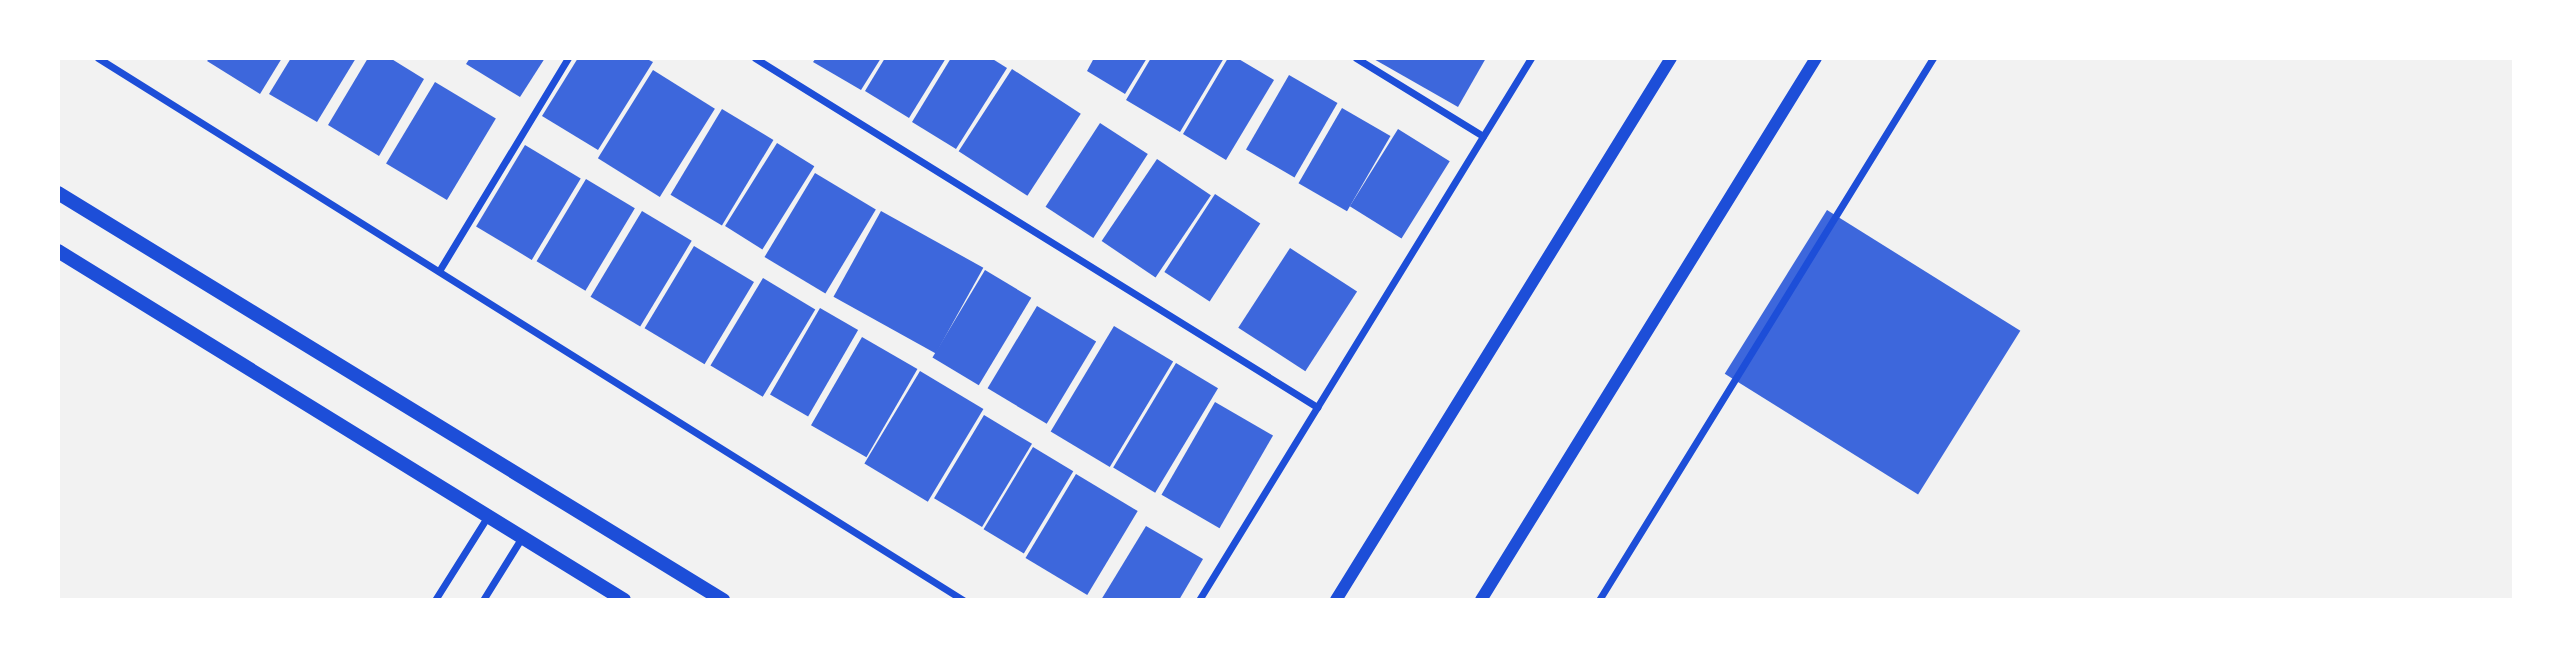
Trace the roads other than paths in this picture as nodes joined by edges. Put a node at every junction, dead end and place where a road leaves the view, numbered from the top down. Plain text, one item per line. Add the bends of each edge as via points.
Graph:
1 (98, 58) edge
2 (568, 58) edge
3 (755, 58) edge
4 (1356, 58) edge
5 (1531, 58) edge
6 (1671, 58) edge
7 (1816, 58) edge
8 (1933, 58) edge
9 (1483, 136) junction
10 (58, 193) edge
11 (58, 251) edge
12 (439, 271) junction
13 (1317, 407) junction
14 (488, 516) junction
15 (522, 537) junction
16 (435, 600) edge
17 (483, 600) edge
18 (624, 600) edge
19 (723, 600) edge
20 (963, 600) edge
21 (1199, 600) edge
22 (1336, 600) edge
23 (1481, 600) edge
24 (1599, 600) edge

1 - 12 street
2 - 12 street
3 - 13 street
4 - 9 street
5 - 9 street
6 - 22 street
7 - 23 street
8 - 24 street
9 - 13 street
10 - 19 main road
11 - 14 main road
12 - 20 street
13 - 21 street
14 - 15 main road
14 - 16 street
15 - 17 street
15 - 18 main road

